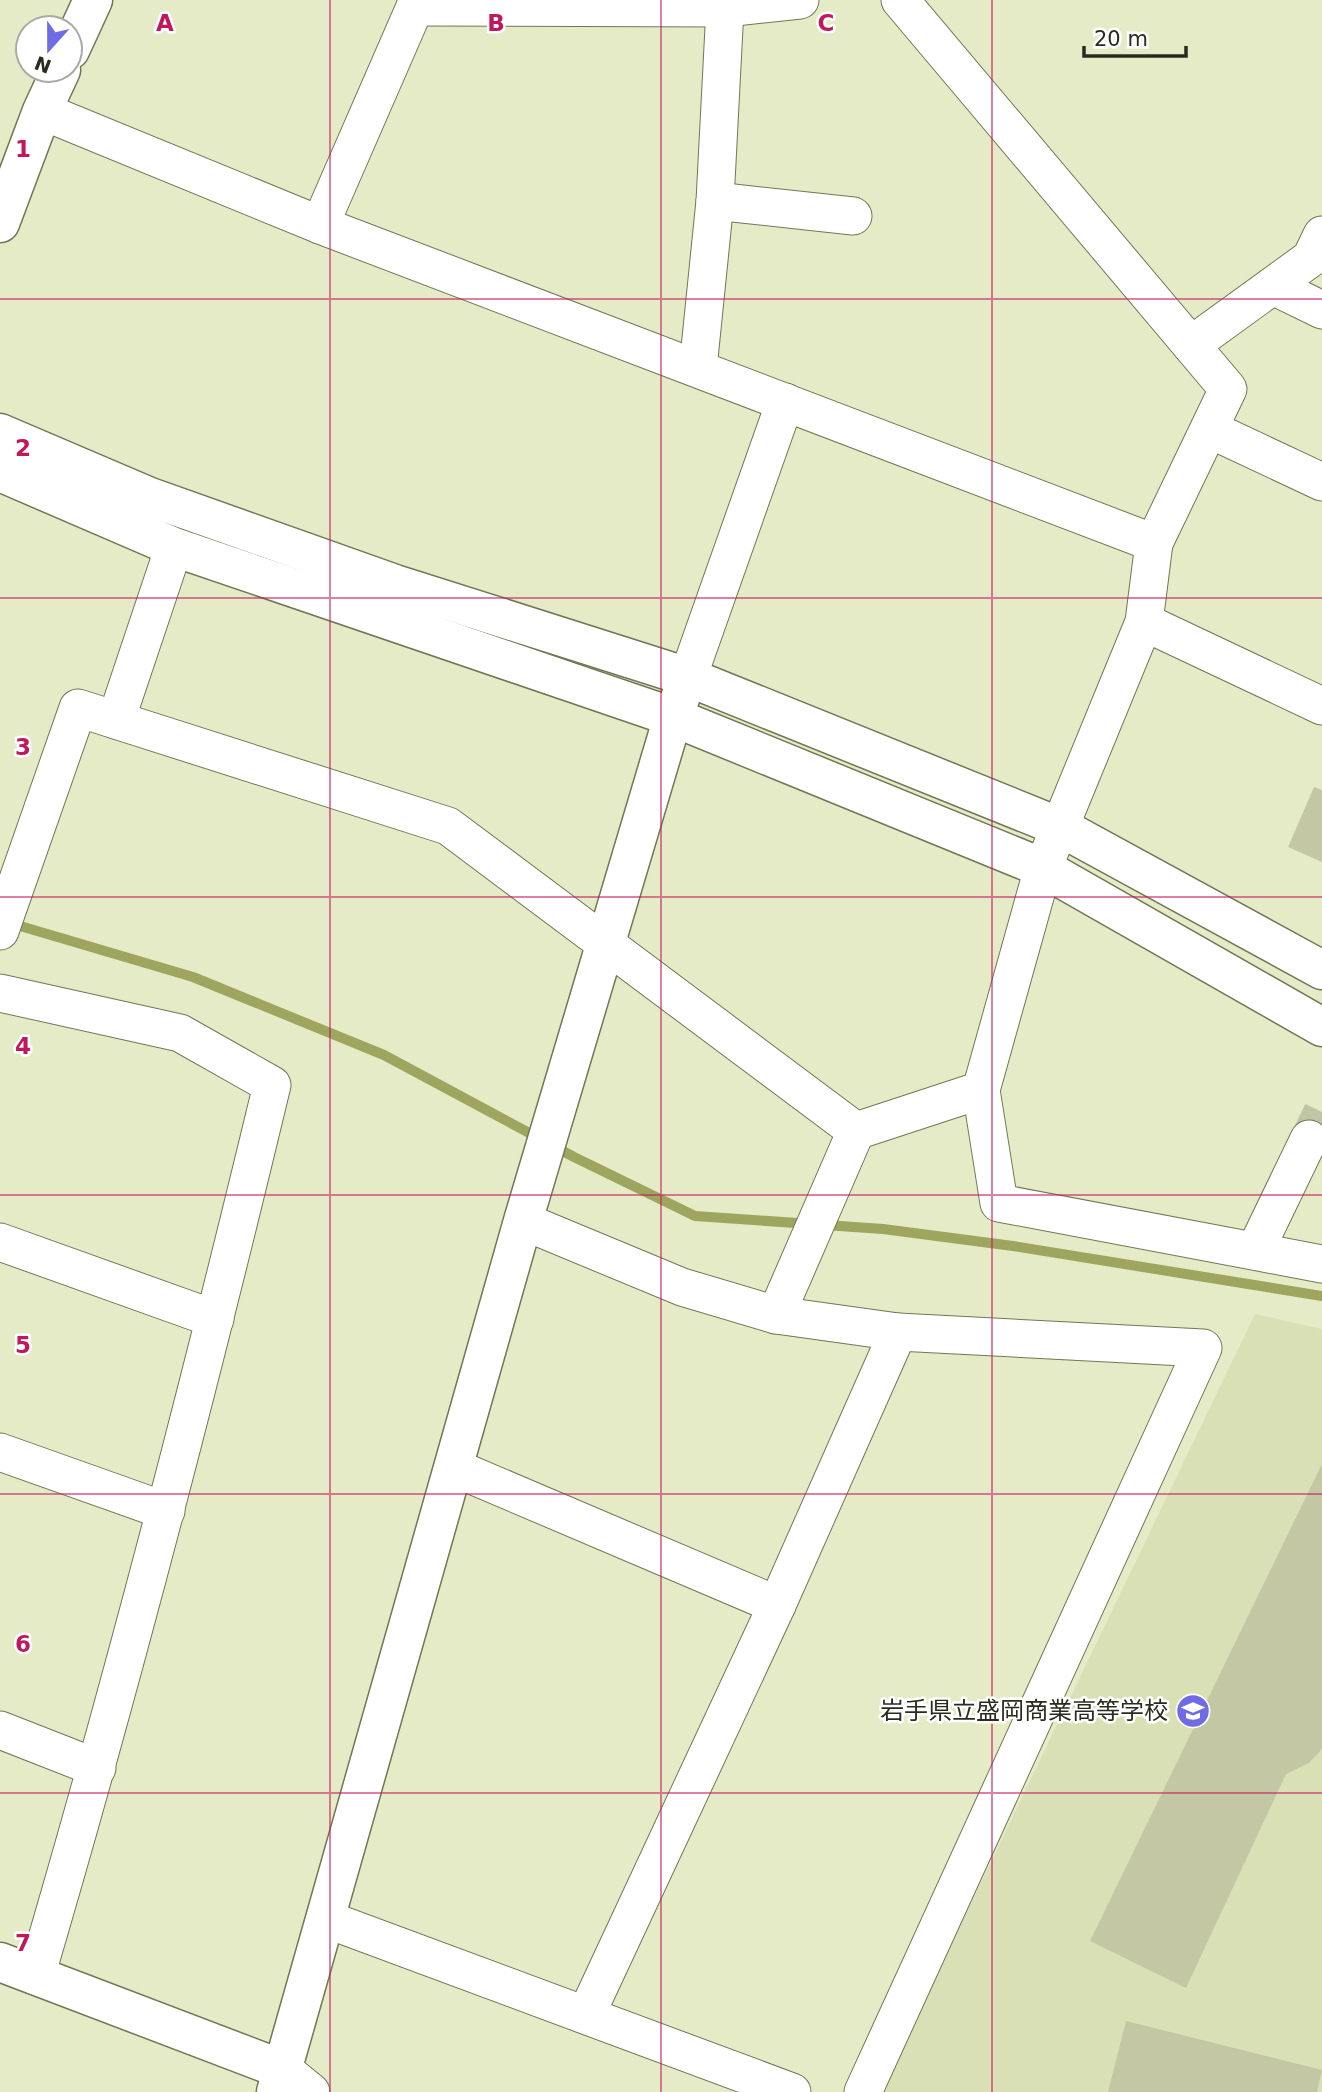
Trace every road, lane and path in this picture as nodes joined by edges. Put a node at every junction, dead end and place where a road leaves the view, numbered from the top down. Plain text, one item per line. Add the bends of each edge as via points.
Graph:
1 (93, 0) edge
2 (800, 0) edge
3 (900, 0) edge
4 (417, 4) edge
5 (725, 8) junction
6 (84, 20) edge
7 (55, 84) edge
8 (42, 111) junction
9 (715, 201) junction
10 (853, 216) dead end
11 (0, 223) edge
12 (320, 225) junction
13 (1322, 234) edge
14 (1273, 286) junction
15 (1322, 310) edge
16 (1191, 345) junction
17 (698, 368) junction
18 (785, 402) junction
19 (1209, 429) junction
20 (0, 433) edge
21 (0, 472) edge
22 (1322, 482) edge
23 (1154, 543) junction
24 (174, 547) junction
25 (1144, 622) junction
26 (688, 677) junction
27 (1322, 706) edge
28 (673, 717) junction
29 (116, 720) junction
30 (1060, 827) junction
31 (1043, 869) junction
32 (5, 918) edge
33 (605, 944) junction
34 (1322, 970) edge
35 (0, 993) edge
36 (1322, 1027) edge
37 (981, 1090) junction
38 (856, 1131) junction
39 (1309, 1139) tunnel mouth
40 (523, 1221) junction
41 (0, 1242) edge
42 (1255, 1251) junction
43 (1322, 1264) edge
44 (776, 1315) junction
45 (215, 1320) junction
46 (898, 1332) junction
47 (0, 1452) edge
48 (454, 1468) junction
49 (166, 1511) junction
50 (777, 1605) junction
51 (0, 1730) edge
52 (97, 1768) junction
53 (326, 1919) junction
54 (0, 1962) edge
55 (36, 1976) junction
56 (586, 2015) junction
57 (290, 2085) edge
58 (792, 2092) edge
59 (863, 2092) edge

1 - 6 street
2 - 5 street
3 - 16 street
4 - 5 street
4 - 12 street
5 - 9 street
7 - 8 street
8 - 11 street
8 - 12 street
9 - 10 street
9 - 17 street
12 - 17 street
13 - 14 street via 1311,258
14 - 15 street
14 - 16 street
16 - 19 street via 1228,389
17 - 18 street
18 - 23 street
18 - 26 street
19 - 22 street
19 - 23 street
20 - 26 street via 150,497 395,584
21 - 24 street
23 - 25 street
24 - 28 street
24 - 29 street
25 - 27 street
25 - 30 street
26 - 28 street
26 - 30 street
28 - 31 street
28 - 33 street
29 - 32 street via 78,708
29 - 33 street via 448,826
30 - 31 street
30 - 34 street
31 - 36 street
31 - 37 street
33 - 38 street
33 - 40 street
35 - 45 street via 180,1033 272,1085
37 - 38 street
37 - 42 street via 999,1203
38 - 44 street
39 - 42 street
40 - 44 street via 682,1287
40 - 48 street
41 - 45 street
42 - 43 street
44 - 46 street
45 - 49 street
46 - 50 street
46 - 59 street via 1203,1348
47 - 49 street
48 - 50 street
48 - 53 street
49 - 52 street
50 - 56 street
51 - 52 street
52 - 55 street
53 - 56 street
53 - 57 street
54 - 55 street
55 - 57 street
56 - 58 street

